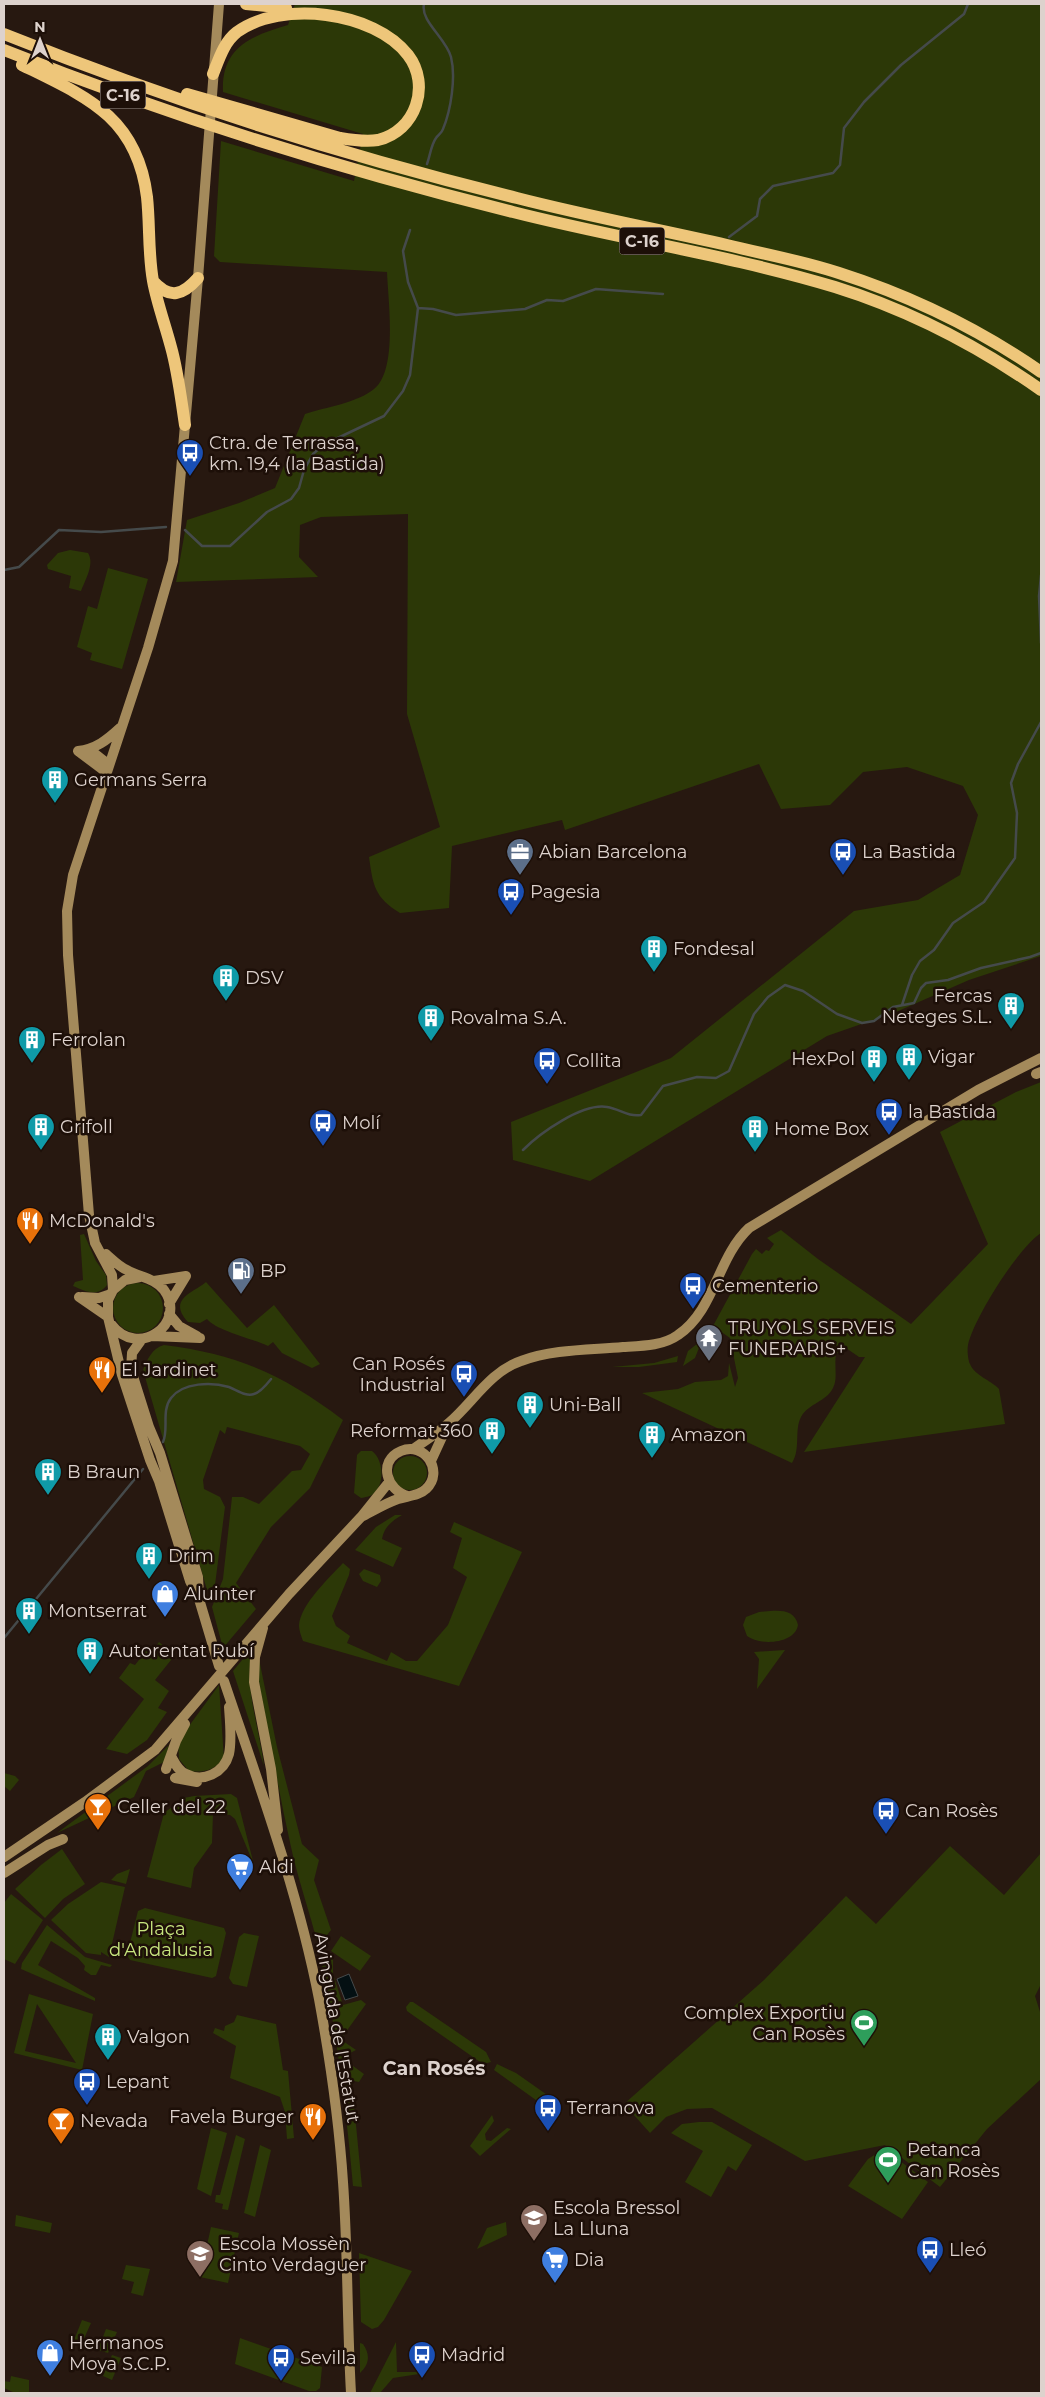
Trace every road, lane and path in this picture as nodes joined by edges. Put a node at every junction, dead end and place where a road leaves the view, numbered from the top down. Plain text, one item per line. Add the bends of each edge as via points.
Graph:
1 (219, 4) edge
2 (246, 4) edge
3 (315, 12) junction
4 (4, 34) edge
5 (4, 50) edge
6 (4, 57) edge
7 (46, 72) junction
8 (213, 74) junction
9 (228, 111) junction
10 (198, 278) junction
11 (153, 281) junction
12 (1041, 372) edge
13 (1041, 390) edge
14 (185, 425) junction
15 (121, 727) junction
16 (108, 768) junction
17 (1041, 1058) edge
18 (1041, 1063) edge
19 (1023, 1068) junction
20 (99, 1248) junction
21 (140, 1277) junction
22 (154, 1281) junction
23 (112, 1292) junction
24 (169, 1309) junction
25 (110, 1320) junction
26 (147, 1338) junction
27 (448, 1424) junction
28 (413, 1449) junction
29 (431, 1461) junction
30 (389, 1482) junction
31 (408, 1496) junction
32 (361, 1517) junction
33 (199, 1599) junction
34 (264, 1624) junction
35 (219, 1666) dead end
36 (224, 1681) dead end
37 (228, 1694) junction
38 (194, 1707) junction
39 (229, 1753) junction
40 (171, 1756) junction
41 (166, 1769) dead end
42 (175, 1778) dead end
43 (63, 1840) dead end
44 (281, 1854) junction
45 (4, 1857) edge
46 (4, 1873) edge
47 (351, 2393) edge

1 - 8 main road
2 - 3 highway
3 - 8 highway via 277,14 245,26 230,39
3 - 9 highway via 341,16 375,29 408,54 418,73 420,91 406,123 379,139 354,140
4 - 9 highway, C-16 via 114,77
5 - 7 highway, C-16
6 - 7 highway
7 - 11 highway via 96,104 121,127 134,147 147,198
7 - 13 highway, C-16 via 226,131 415,187 834,287 949,334
8 - 10 main road
9 - 12 highway, C-16 via 338,151 442,179 838,272 903,296 954,320
10 - 11 highway via 187,290 174,293
10 - 14 main road
11 - 14 highway via 173,356
14 - 15 main road via 173,561
15 - 16 main road
15 - 16 main road via 90,750
16 - 20 main road via 73,875 67,911 89,1215
17 - 19 main road
18 - 19 main road
19 - 27 main road via 978,1090 749,1228 729,1252 699,1314 675,1338 652,1344 549,1354 518,1362 493,1378
20 - 21 main road via 116,1264
20 - 23 main road via 112,1275
21 - 22 main road
21 - 23 main road via 124,1280
22 - 24 main road via 164,1291
22 - 24 main road via 186,1276
23 - 25 main road via 107,1306
23 - 25 main road via 99,1298 79,1296
24 - 26 main road via 165,1325
24 - 26 main road via 182,1328 200,1338
25 - 26 main road via 124,1336
25 - 33 main road via 122,1375 190,1581
26 - 33 main road via 132,1353 131,1370 198,1577
27 - 28 main road
27 - 29 main road
28 - 29 main road
28 - 30 main road via 403,1450 392,1458 387,1469
29 - 31 main road via 433,1477 428,1488
30 - 31 main road via 398,1492
30 - 32 main road
31 - 32 main road
32 - 34 main road
33 - 35 main road
34 - 38 main road
34 - 44 main road via 255,1657 254,1682 271,1769
36 - 37 main road, Avinguda de l'Estatut
37 - 39 main road
37 - 44 main road, Avinguda de l'Estatut
38 - 40 main road
38 - 45 main road via 140,1763
39 - 40 main road via 220,1770 207,1777 185,1774
39 - 42 main road via 225,1769 214,1778 193,1782
40 - 41 main road
43 - 46 main road via 48,1845
44 - 47 main road, Avinguda de l'Estatut via 311,1962 333,2093 344,2191

